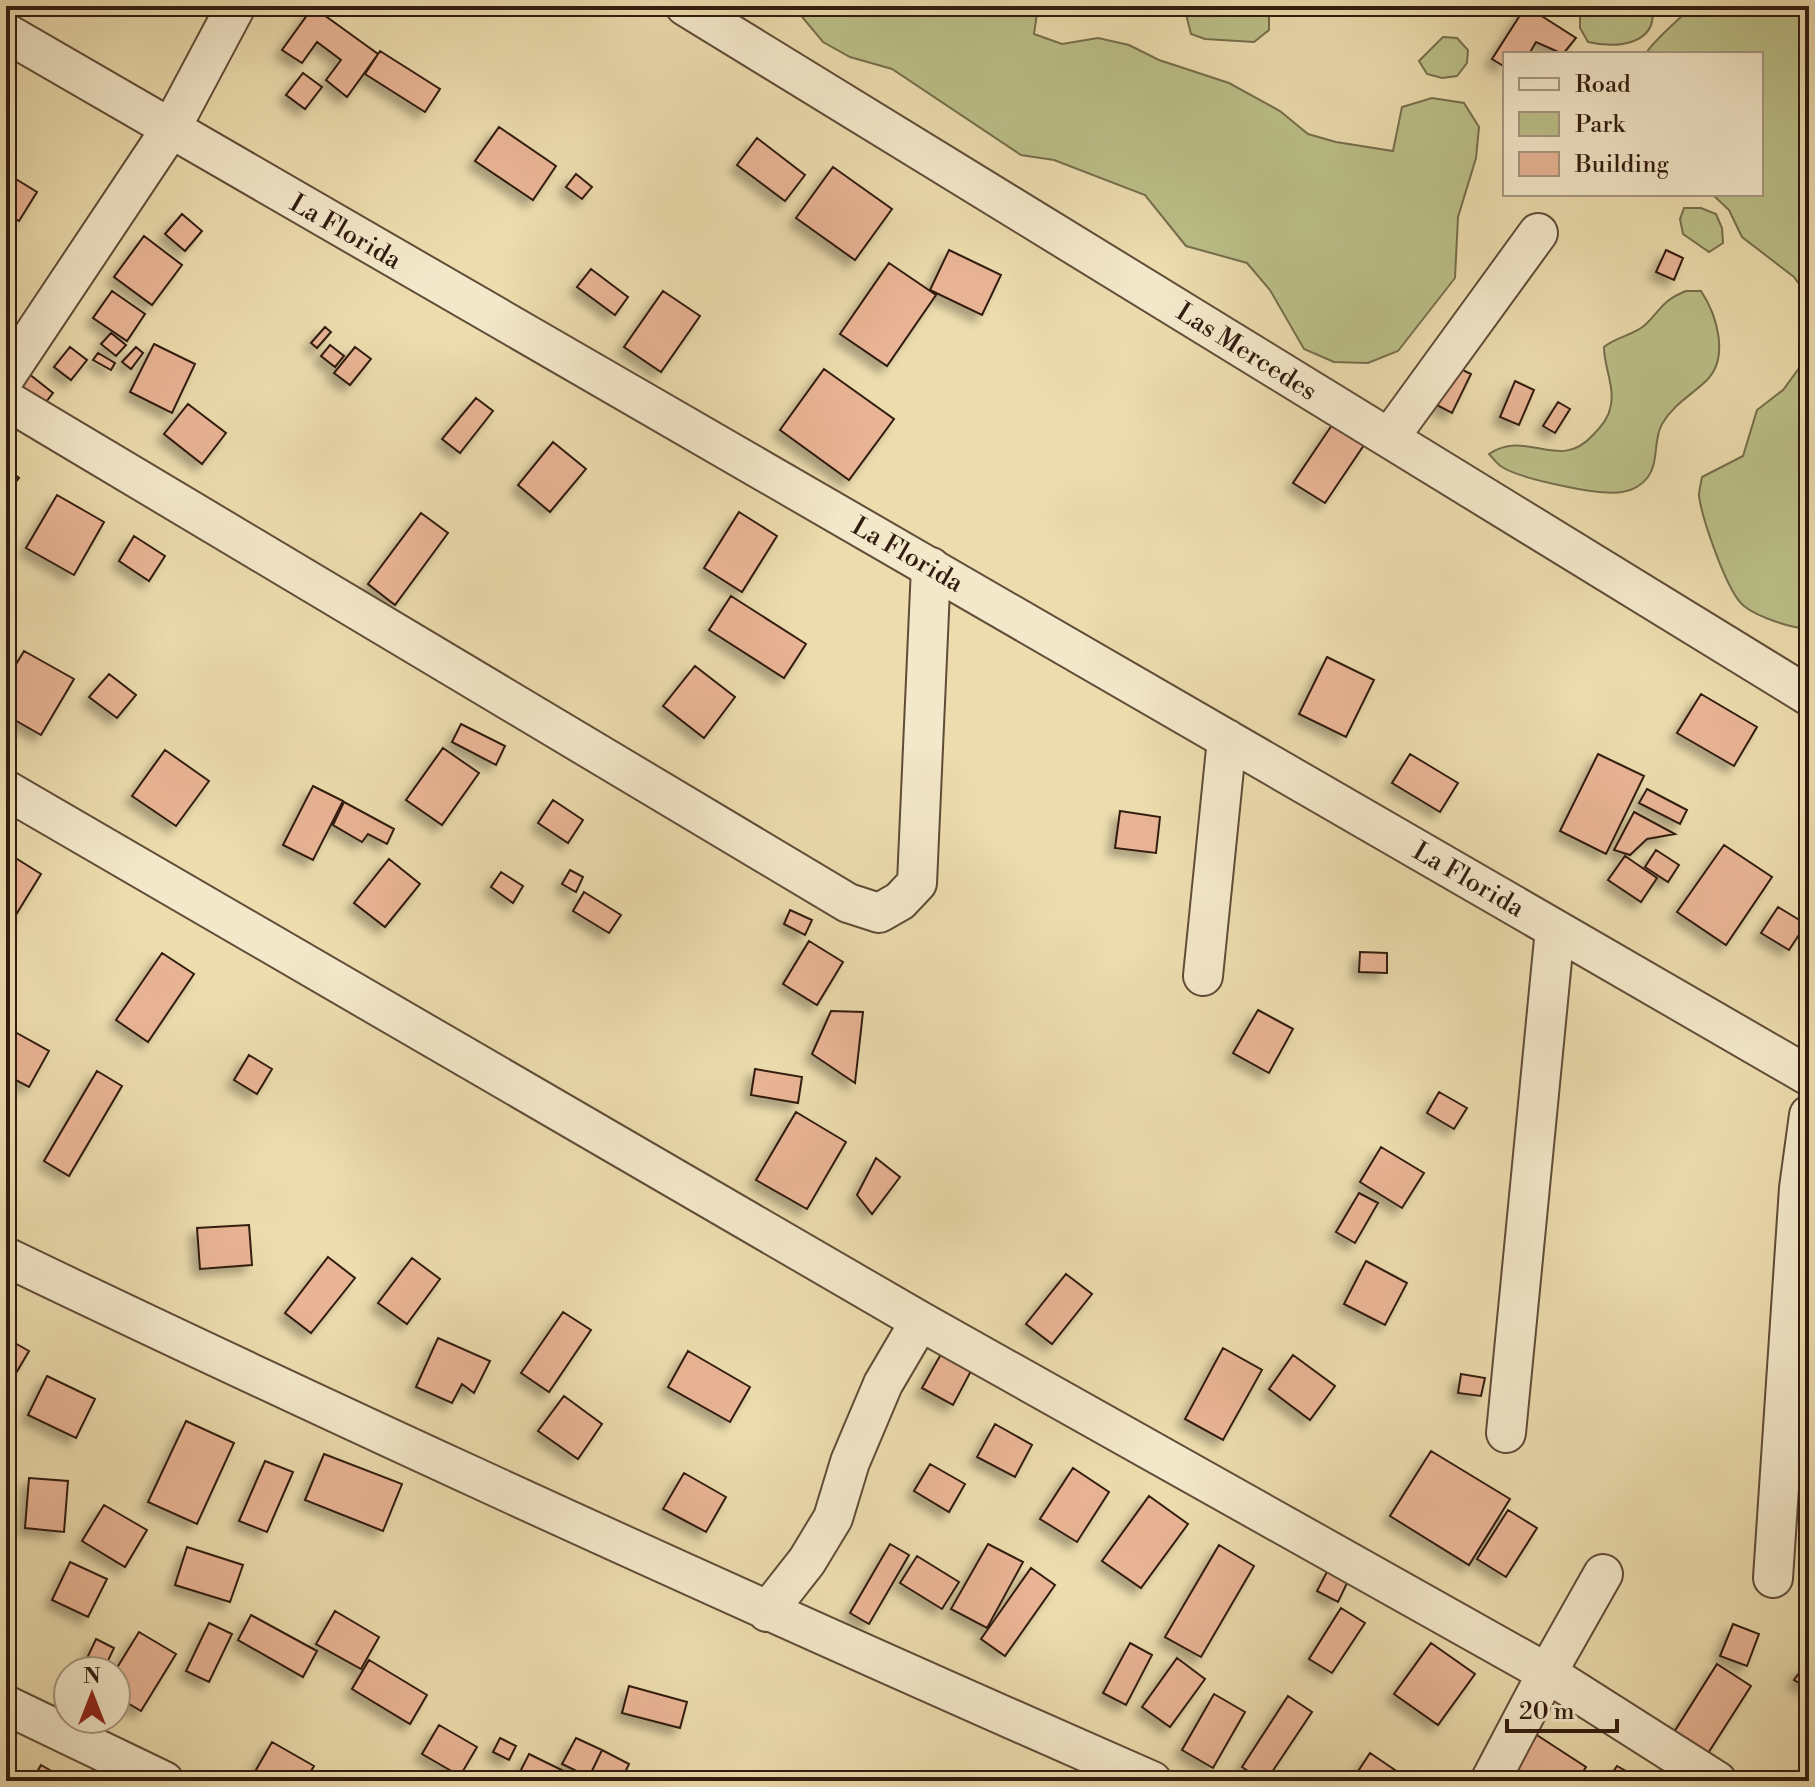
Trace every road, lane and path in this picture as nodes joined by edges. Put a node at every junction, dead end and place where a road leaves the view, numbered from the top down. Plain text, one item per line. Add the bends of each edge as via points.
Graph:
1 (236, 6) edge
2 (690, 7) edge
3 (6, 33) edge
4 (170, 130) junction
5 (1538, 233) dead end
6 (6, 376) edge
7 (6, 400) edge
8 (1389, 438) junction
9 (931, 567) junction
10 (1809, 696) edge
11 (1227, 739) junction
12 (6, 790) edge
13 (1555, 929) junction
14 (1203, 976) dead end
15 (1809, 1076) edge
16 (1809, 1115) edge
17 (6, 1257) edge
18 (920, 1321) junction
19 (1506, 1433) dead end
20 (1603, 1574) dead end
21 (1773, 1578) dead end
22 (767, 1612) junction
23 (1547, 1673) junction
24 (6, 1705) edge
25 (164, 1781) edge
26 (1152, 1781) edge
27 (1490, 1781) edge
28 (1717, 1781) edge

1 - 4 street
2 - 8 street, Las Mercedes
3 - 4 street, La Florida
4 - 6 street
4 - 9 street, La Florida
5 - 8 street
7 - 9 street via 848,903 879,913 917,883
8 - 10 street, Las Mercedes
9 - 11 street, La Florida
11 - 13 street, La Florida
11 - 14 street
12 - 18 street
13 - 15 street, La Florida
13 - 19 street
16 - 21 street via 1799,1188
17 - 22 street
18 - 22 street via 883,1384 833,1518
18 - 23 street
20 - 23 street
22 - 26 street
23 - 27 street
23 - 28 street
24 - 25 street

